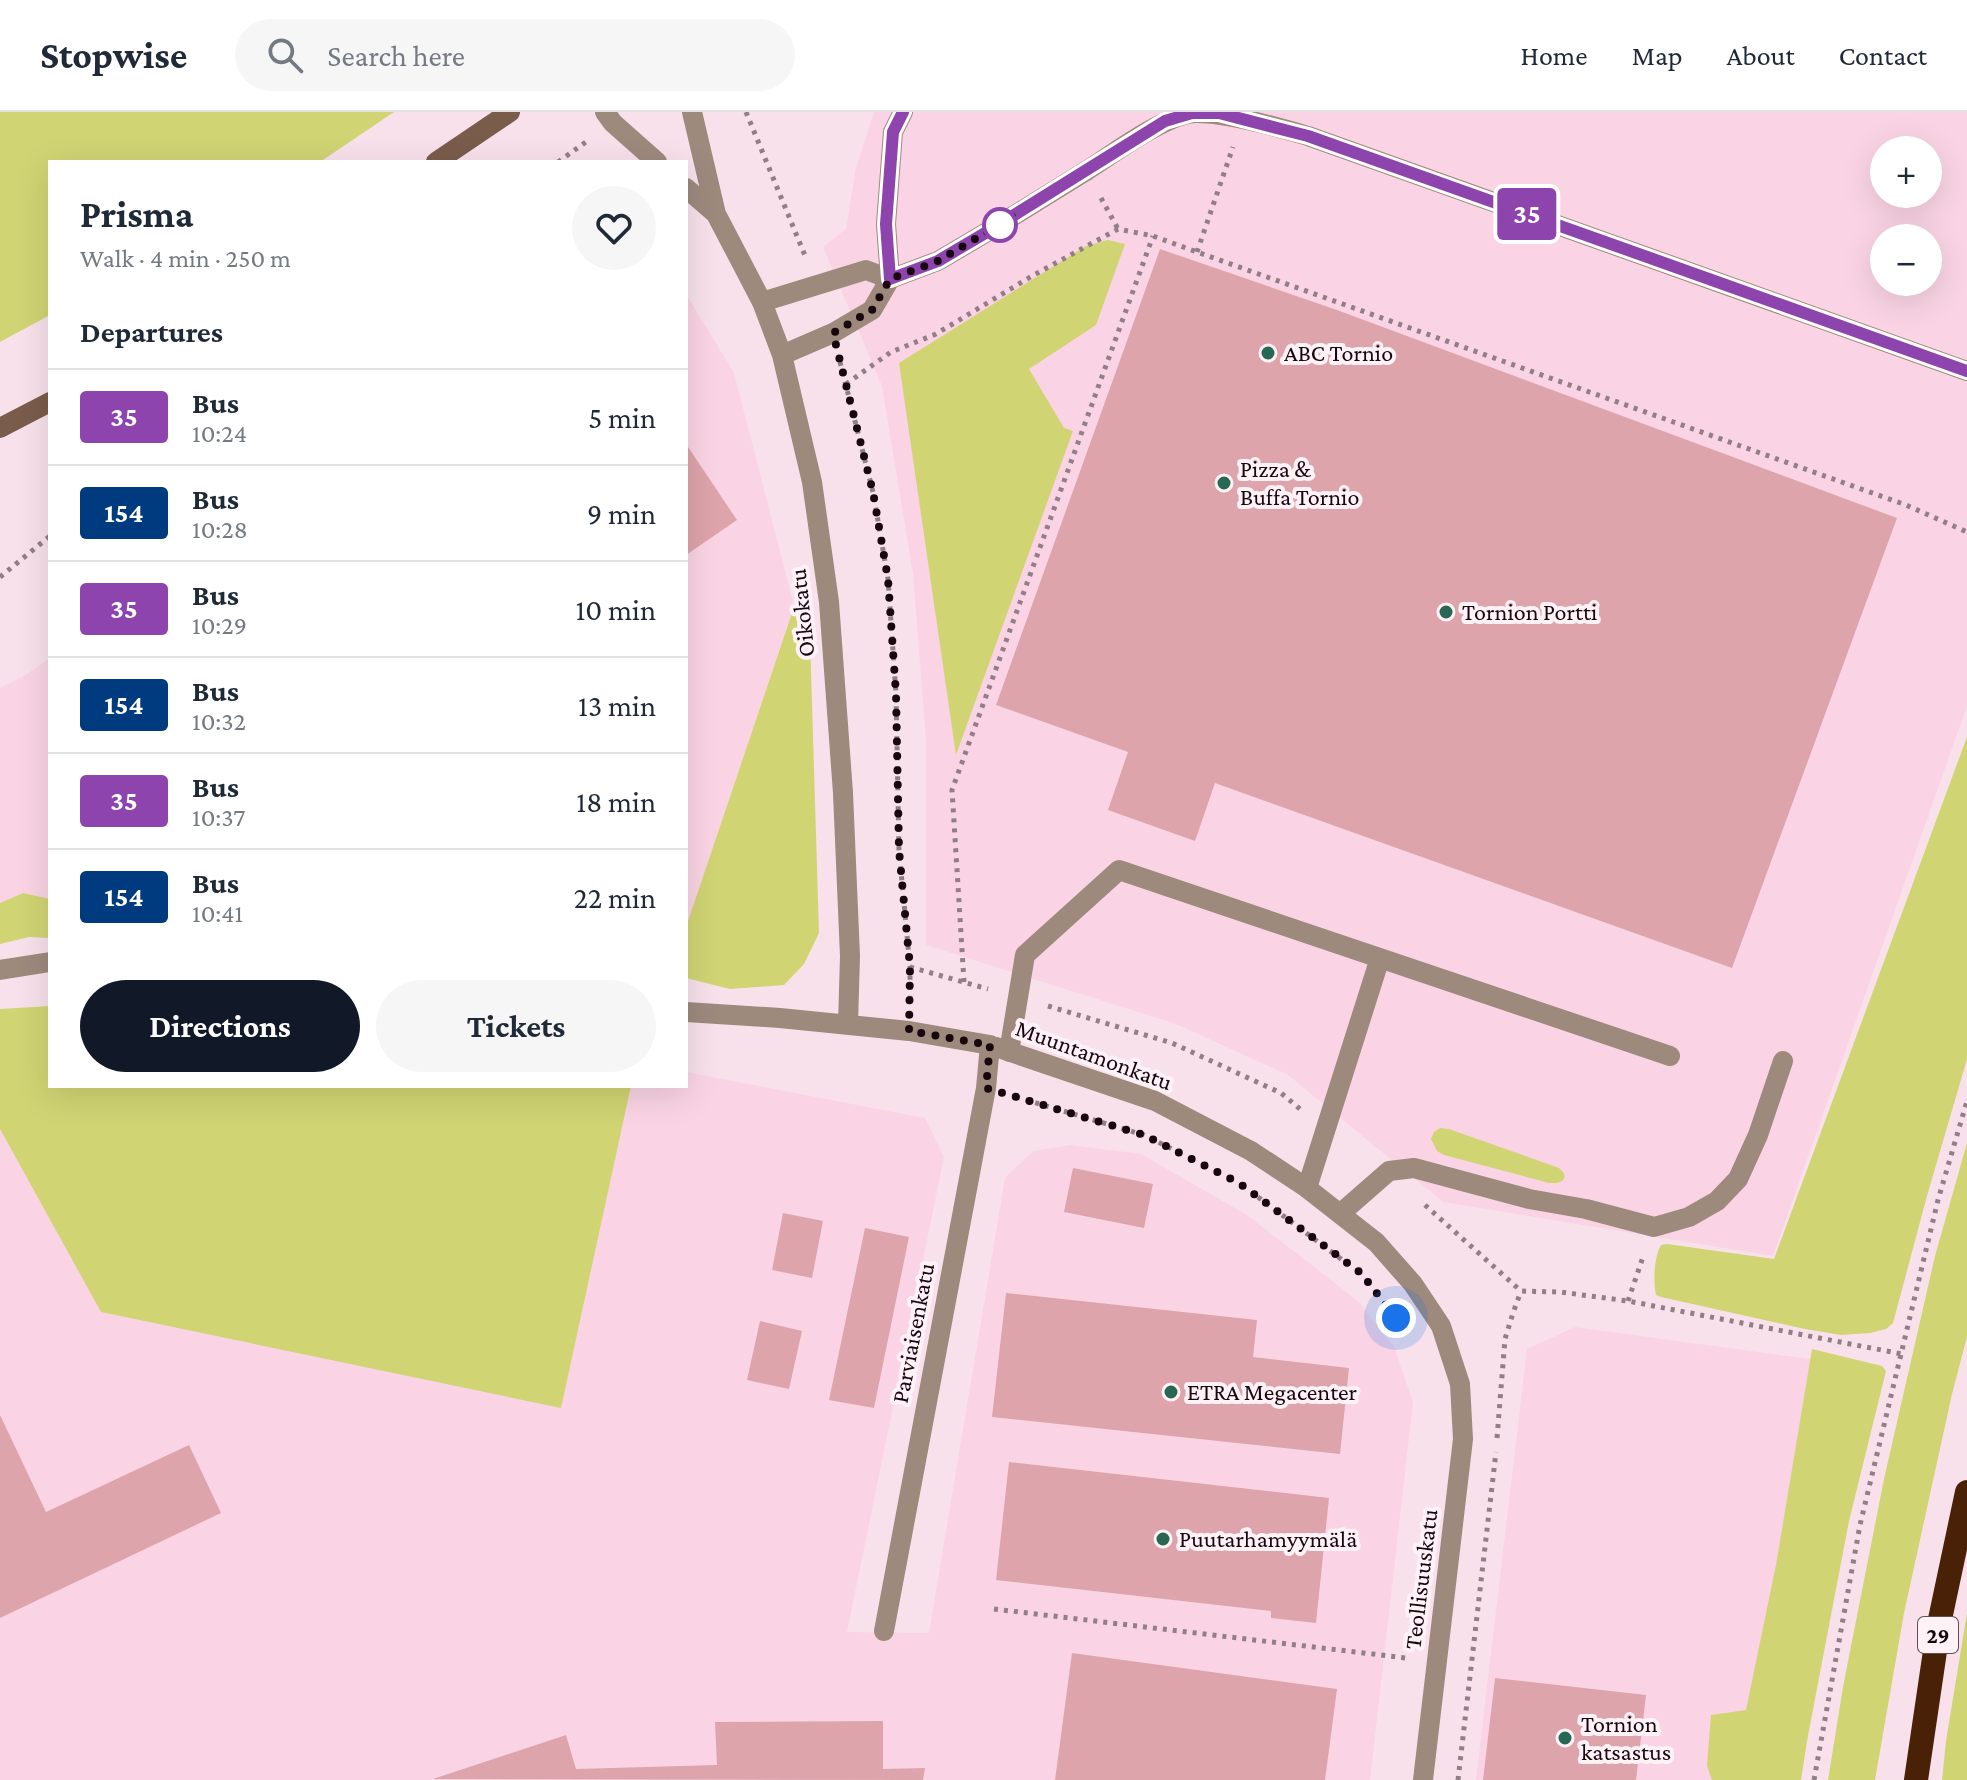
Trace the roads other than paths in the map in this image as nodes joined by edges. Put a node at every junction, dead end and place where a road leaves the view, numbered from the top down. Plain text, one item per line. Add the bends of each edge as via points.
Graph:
1 (510, 112) edge
2 (605, 112) edge
3 (692, 112) edge
4 (903, 112) edge
5 (1167, 116) edge
6 (439, 160) edge
7 (655, 160) edge
8 (688, 190) edge
9 (716, 214) junction
10 (890, 279) junction
11 (762, 302) junction
12 (782, 355) junction
13 (1967, 371) edge
14 (48, 403) edge
15 (0, 428) edge
16 (1380, 958) junction
17 (48, 962) edge
18 (0, 970) edge
19 (688, 1012) edge
20 (848, 1025) junction
21 (1000, 1049) junction
22 (1670, 1056) dead end
23 (1783, 1061) dead end
24 (1307, 1188) junction
25 (1341, 1213) junction
26 (1460, 1384) joint
27 (1967, 1492) edge
28 (884, 1631) dead end
29 (1423, 1780) edge
30 (1916, 1780) edge

1 - 6 main road
2 - 7 street
3 - 9 street, Oikokatu
4 - 10 street via 893,132 886,224
5 - 10 street via 938,261
5 - 13 street via 1219,113 1308,136
8 - 9 street, Oikokatu
9 - 11 street, Oikokatu
10 - 11 street via 866,270
10 - 12 street via 872,310
11 - 12 street, Oikokatu
12 - 20 street, Oikokatu via 812,482 829,602 843,793
14 - 15 main road
16 - 21 street, Parviaisenkatu via 1119,870 1025,955 1019,998
16 - 22 street
16 - 24 street
17 - 18 street
19 - 20 street, Muuntamonkatu
20 - 21 street, Muuntamonkatu
21 - 24 street, Muuntamonkatu via 1155,1101 1251,1151
21 - 28 street, Parviaisenkatu via 986,1088
23 - 25 street via 1738,1179 1717,1201 1689,1217 1654,1227 1414,1168 1389,1171
24 - 25 street, Muuntamonkatu
25 - 26 street, Muuntamonkatu via 1413,1284 1441,1326
26 - 29 street, Teollisuuskatu via 1463,1439
27 - 30 highway, 29 via 1939,1624

